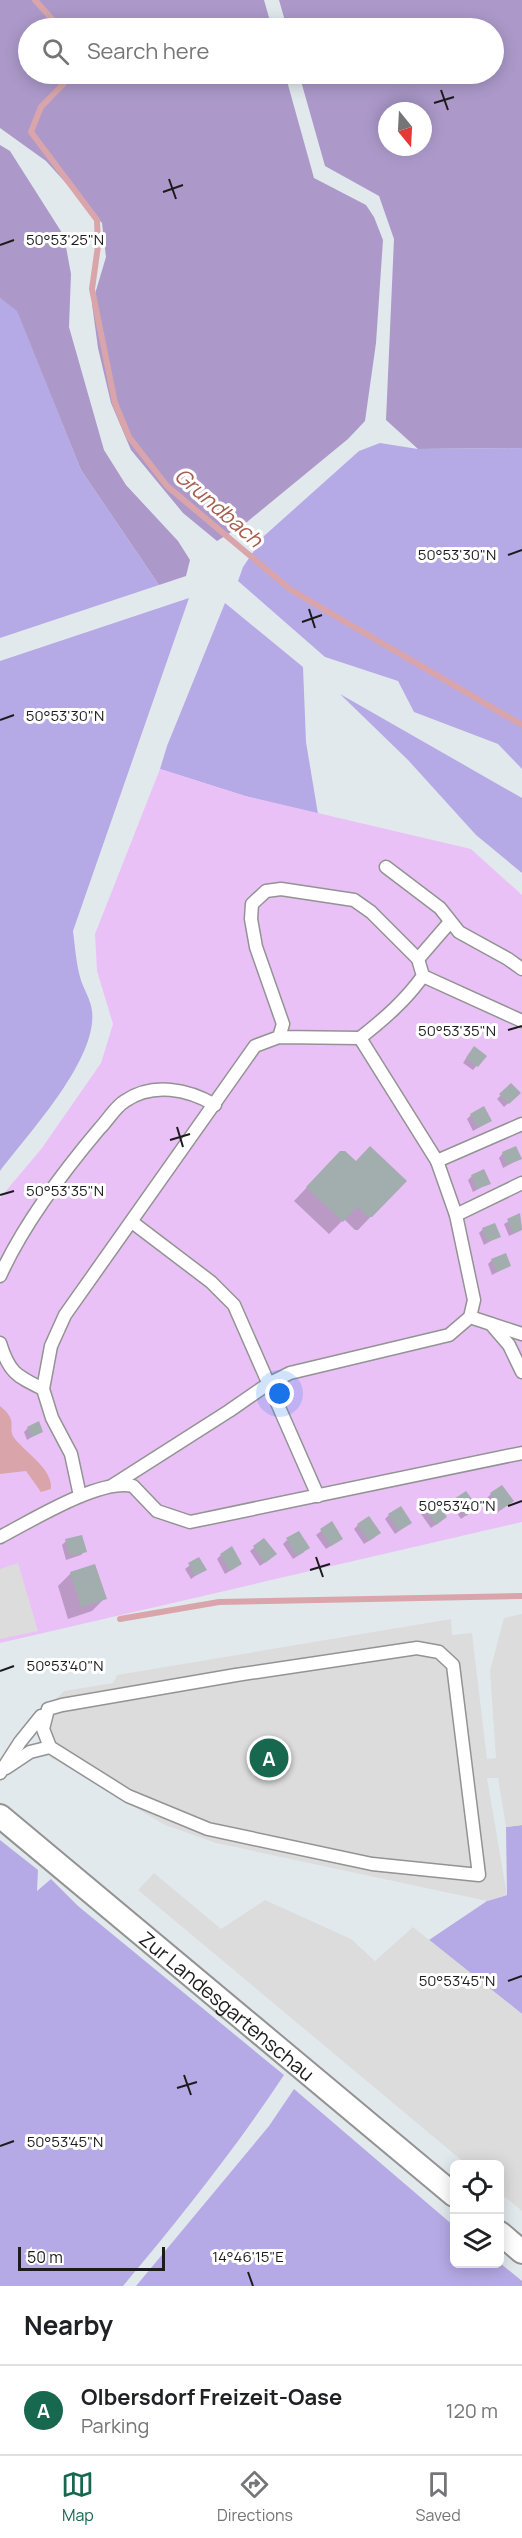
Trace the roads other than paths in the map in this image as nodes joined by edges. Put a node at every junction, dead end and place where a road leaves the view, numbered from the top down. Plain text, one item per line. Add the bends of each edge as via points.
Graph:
1 (386, 867) dead end
2 (450, 922) junction
3 (418, 958) junction
4 (522, 969) edge
5 (423, 976) junction
6 (522, 1021) edge
7 (279, 1037) junction
8 (360, 1038) junction
9 (215, 1105) junction
10 (522, 1124) edge
11 (437, 1161) junction
12 (522, 1183) edge
13 (456, 1215) junction
14 (132, 1222) junction
15 (0, 1276) edge
16 (470, 1317) junction
17 (491, 1324) junction
18 (522, 1334) edge
19 (0, 1343) edge
20 (3, 1364) edge
21 (522, 1372) edge
22 (268, 1384) junction
23 (43, 1389) junction
24 (522, 1453) edge
25 (114, 1485) junction
26 (80, 1496) junction
27 (318, 1496) junction
28 (0, 1537) edge
29 (41, 1716) dead end
30 (50, 1747) junction
31 (1, 1772) edge
32 (0, 1816) edge
33 (450, 2192) edge

1 - 2 lane via 424,894
2 - 3 lane
2 - 4 lane via 459,932
3 - 5 lane
3 - 7 lane via 354,900 291,890 266,891 252,904 251,919 256,947 283,1024
5 - 6 lane
5 - 8 lane via 391,1013
7 - 8 lane
7 - 9 lane via 255,1046
8 - 11 lane
9 - 14 lane
9 - 15 lane via 177,1089 144,1092 123,1102 77,1155 13,1248
10 - 11 lane
11 - 13 lane
12 - 13 lane
13 - 16 lane via 474,1300
14 - 22 lane via 211,1282 234,1305
14 - 23 lane via 65,1315 51,1346
16 - 17 lane
16 - 22 lane via 449,1335 290,1373
17 - 18 lane
17 - 21 lane via 509,1345
19 - 20 lane
20 - 23 lane
22 - 25 lane
22 - 27 lane
23 - 26 lane via 52,1418 71,1454
24 - 27 lane
25 - 26 lane
25 - 27 lane via 133,1486 157,1511 190,1522
26 - 28 lane
29 - 31 lane
30 - 30 lane via 128,1796 208,1829 372,1864 479,1875 453,1665 439,1652 417,1648 62,1705 48,1709 44,1721
30 - 31 lane via 30,1752
32 - 33 street, Zur Landesgartenschau

